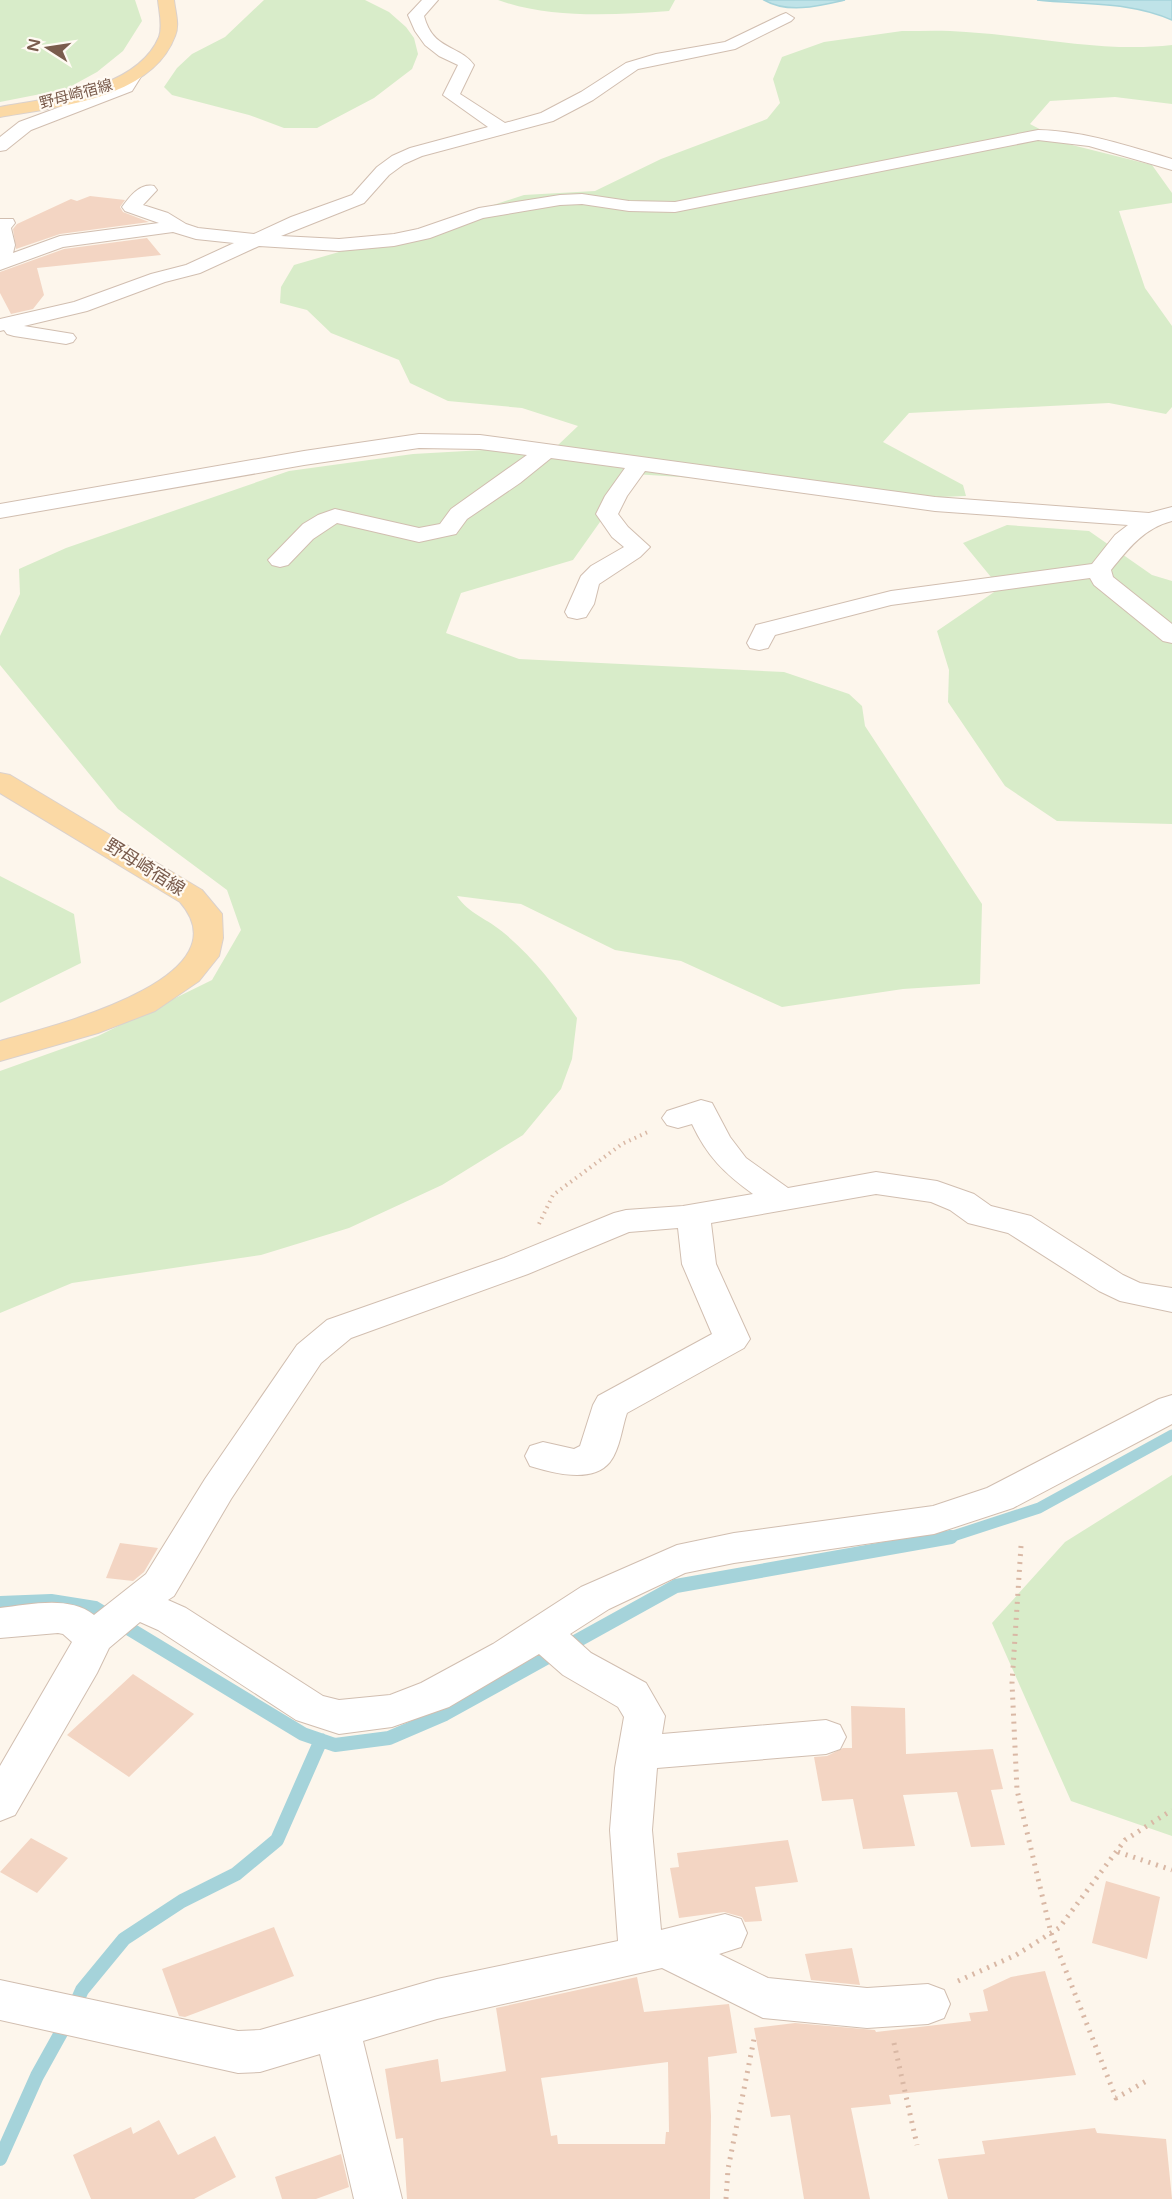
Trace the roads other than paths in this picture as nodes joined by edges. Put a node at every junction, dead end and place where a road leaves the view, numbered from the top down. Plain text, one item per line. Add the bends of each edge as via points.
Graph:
1 (166, 0) edge
2 (430, 0) edge
3 (786, 18) dead end
4 (134, 75) junction
5 (0, 112) edge
6 (502, 129) junction
7 (0, 146) edge
8 (1172, 165) edge
9 (148, 190) dead end
10 (6, 223) dead end
11 (176, 226) junction
12 (255, 240) junction
13 (1, 264) edge
14 (0, 326) edge
15 (66, 338) dead end
16 (546, 451) junction
17 (639, 464) junction
18 (0, 511) edge
19 (1161, 517) edge
20 (280, 560) dead end
21 (1099, 570) junction
22 (577, 612) dead end
23 (1172, 636) edge
24 (759, 643) dead end
25 (0, 781) edge
26 (0, 1051) edge
27 (678, 1118) road end
28 (783, 1200) junction
29 (693, 1215) junction
30 (1172, 1300) edge
31 (1172, 1408) edge
32 (543, 1456) dead end
33 (114, 1621) junction
34 (0, 1623) edge
35 (556, 1647) junction
36 (826, 1737) dead end
37 (639, 1753) junction
38 (0, 1803) edge
39 (725, 1933) dead end
40 (653, 1951) junction
41 (938, 1993) road end
42 (0, 2000) edge
43 (337, 2029) junction
44 (378, 2199) edge

1 - 4 main road, 野母崎宿線 via 168,35 155,57
2 - 6 street via 416,15 417,24 440,50 466,64 451,95
3 - 6 street via 729,46 632,66 565,109
4 - 5 main road, 野母崎宿線 via 93,92
4 - 7 street via 126,88 117,93 25,126
6 - 12 street via 398,160 358,199
8 - 12 street via 1080,138 1038,135 675,207 560,200 479,213 423,234 394,240 339,245
9 - 11 street via 131,207
10 - 13 street via 2,228 6,245
11 - 12 street via 196,233
11 - 13 street via 60,242
12 - 14 street via 193,269 80,307
14 - 15 street
16 - 17 street
16 - 18 street via 480,442 418,441
16 - 20 street via 459,514 448,529 419,535 335,516 310,529
17 - 19 street via 935,504
17 - 22 street via 607,514 638,547 588,583 583,605
19 - 21 street via 1123,540
21 - 23 street via 1102,580
21 - 24 street via 891,598 765,630
25 - 26 main road, 野母崎宿線 via 191,896 207,914 208,938 204,956 188,974 144,1004 87,1026
27 - 28 street via 701,1110 716,1141 735,1165
28 - 29 street
28 - 30 street via 876,1183 937,1192 980,1215 1019,1224 1132,1293
29 - 32 street via 699,1264 732,1339 611,1406 596,1454 578,1463
29 - 33 street via 626,1221 516,1266 339,1329 309,1354 218,1489 160,1585
31 - 35 street via 1000,1498 934,1520 734,1548 677,1560 595,1599
33 - 34 street via 58,1618
33 - 35 street via 172,1619 310,1708 339,1717 392,1711
33 - 38 street via 83,1662
35 - 37 street via 632,1695 645,1716
36 - 37 street
37 - 40 street via 631,1830
39 - 40 street
40 - 41 street via 763,1998 867,2008
40 - 43 street via 437,1999
42 - 43 street via 238,2052 260,2052
43 - 44 street

